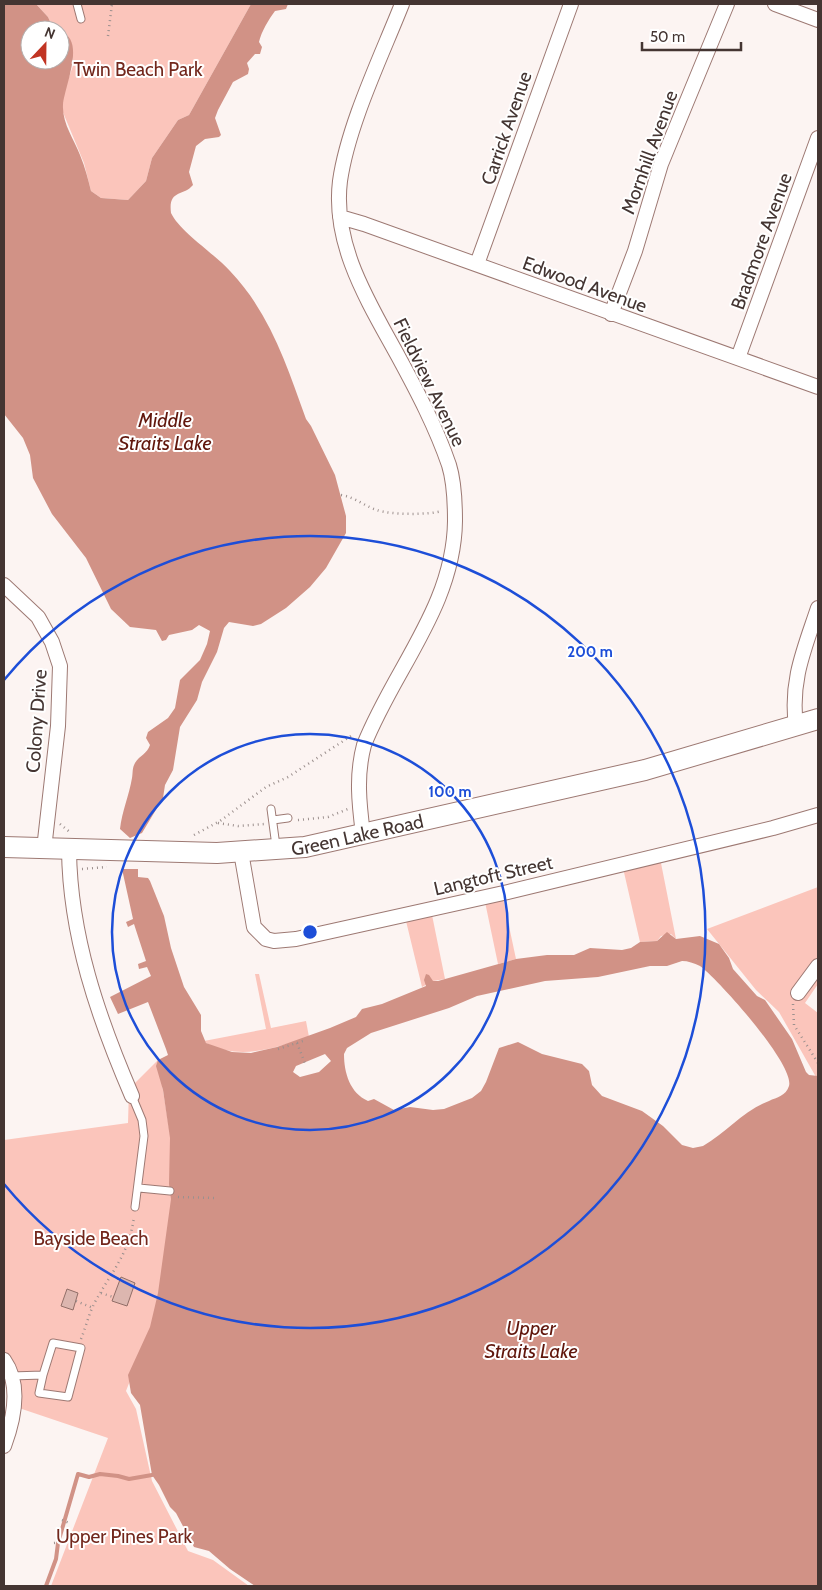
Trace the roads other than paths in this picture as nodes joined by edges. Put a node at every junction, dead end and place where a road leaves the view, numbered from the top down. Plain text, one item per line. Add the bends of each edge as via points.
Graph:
1 (77, 4) edge
2 (402, 4) edge
3 (571, 4) edge
4 (727, 4) edge
5 (776, 4) edge
6 (81, 19) dead end
7 (818, 20) edge
8 (818, 138) edge
9 (340, 217) junction
10 (477, 264) junction
11 (611, 314) junction
12 (738, 358) junction
13 (818, 387) edge
14 (4, 585) edge
15 (818, 608) edge
16 (818, 719) edge
17 (796, 726) junction
18 (271, 809) dead end
19 (818, 815) edge
20 (288, 818) dead end
21 (273, 820) junction
22 (363, 834) junction
23 (72, 843) junction
24 (4, 847) edge
25 (44, 849) junction
26 (277, 849) junction
27 (241, 852) junction
28 (818, 966) edge
29 (798, 993) road end
30 (132, 1096) joint
31 (139, 1188) junction
32 (169, 1194) road end
33 (135, 1207) road end
34 (4, 1360) edge
35 (43, 1375) junction
36 (12, 1376) junction
37 (4, 1446) edge

1 - 6 lane
2 - 9 street, Fieldview Avenue via 348,146 340,182
3 - 10 street, Carrick Avenue
4 - 11 street, Mornhill Avenue via 661,164 635,251
5 - 7 street
8 - 12 street, Bradmore Avenue
9 - 10 street, Edwood Avenue
9 - 22 street, Fieldview Avenue via 356,278 414,386 450,467 454,510 451,558 444,590 370,729 359,766 358,793
10 - 11 street, Edwood Avenue
11 - 12 street, Edwood Avenue
12 - 13 street, Edwood Avenue
14 - 25 street, Colony Drive via 38,617 52,642 60,666 58,726
15 - 17 street via 795,678 793,704
16 - 17 street, Green Lake Road
17 - 22 street, Green Lake Road via 645,770
18 - 21 lane
19 - 27 street, Langtoft Street via 499,894 274,941 261,935 254,927
20 - 21 lane
21 - 26 lane
22 - 26 street, Green Lake Road via 305,847
23 - 25 street, Green Lake Road
23 - 27 street, Green Lake Road via 172,853
23 - 30 street via 71,901 77,935 100,1014
24 - 25 street, Green Lake Road
26 - 27 street, Green Lake Road
28 - 29 street
30 - 31 lane via 142,1120 144,1136
31 - 32 lane
31 - 33 lane
34 - 36 street
35 - 35 lane via 53,1343 81,1348 68,1397 39,1393
35 - 36 lane
36 - 37 street via 12,1420

